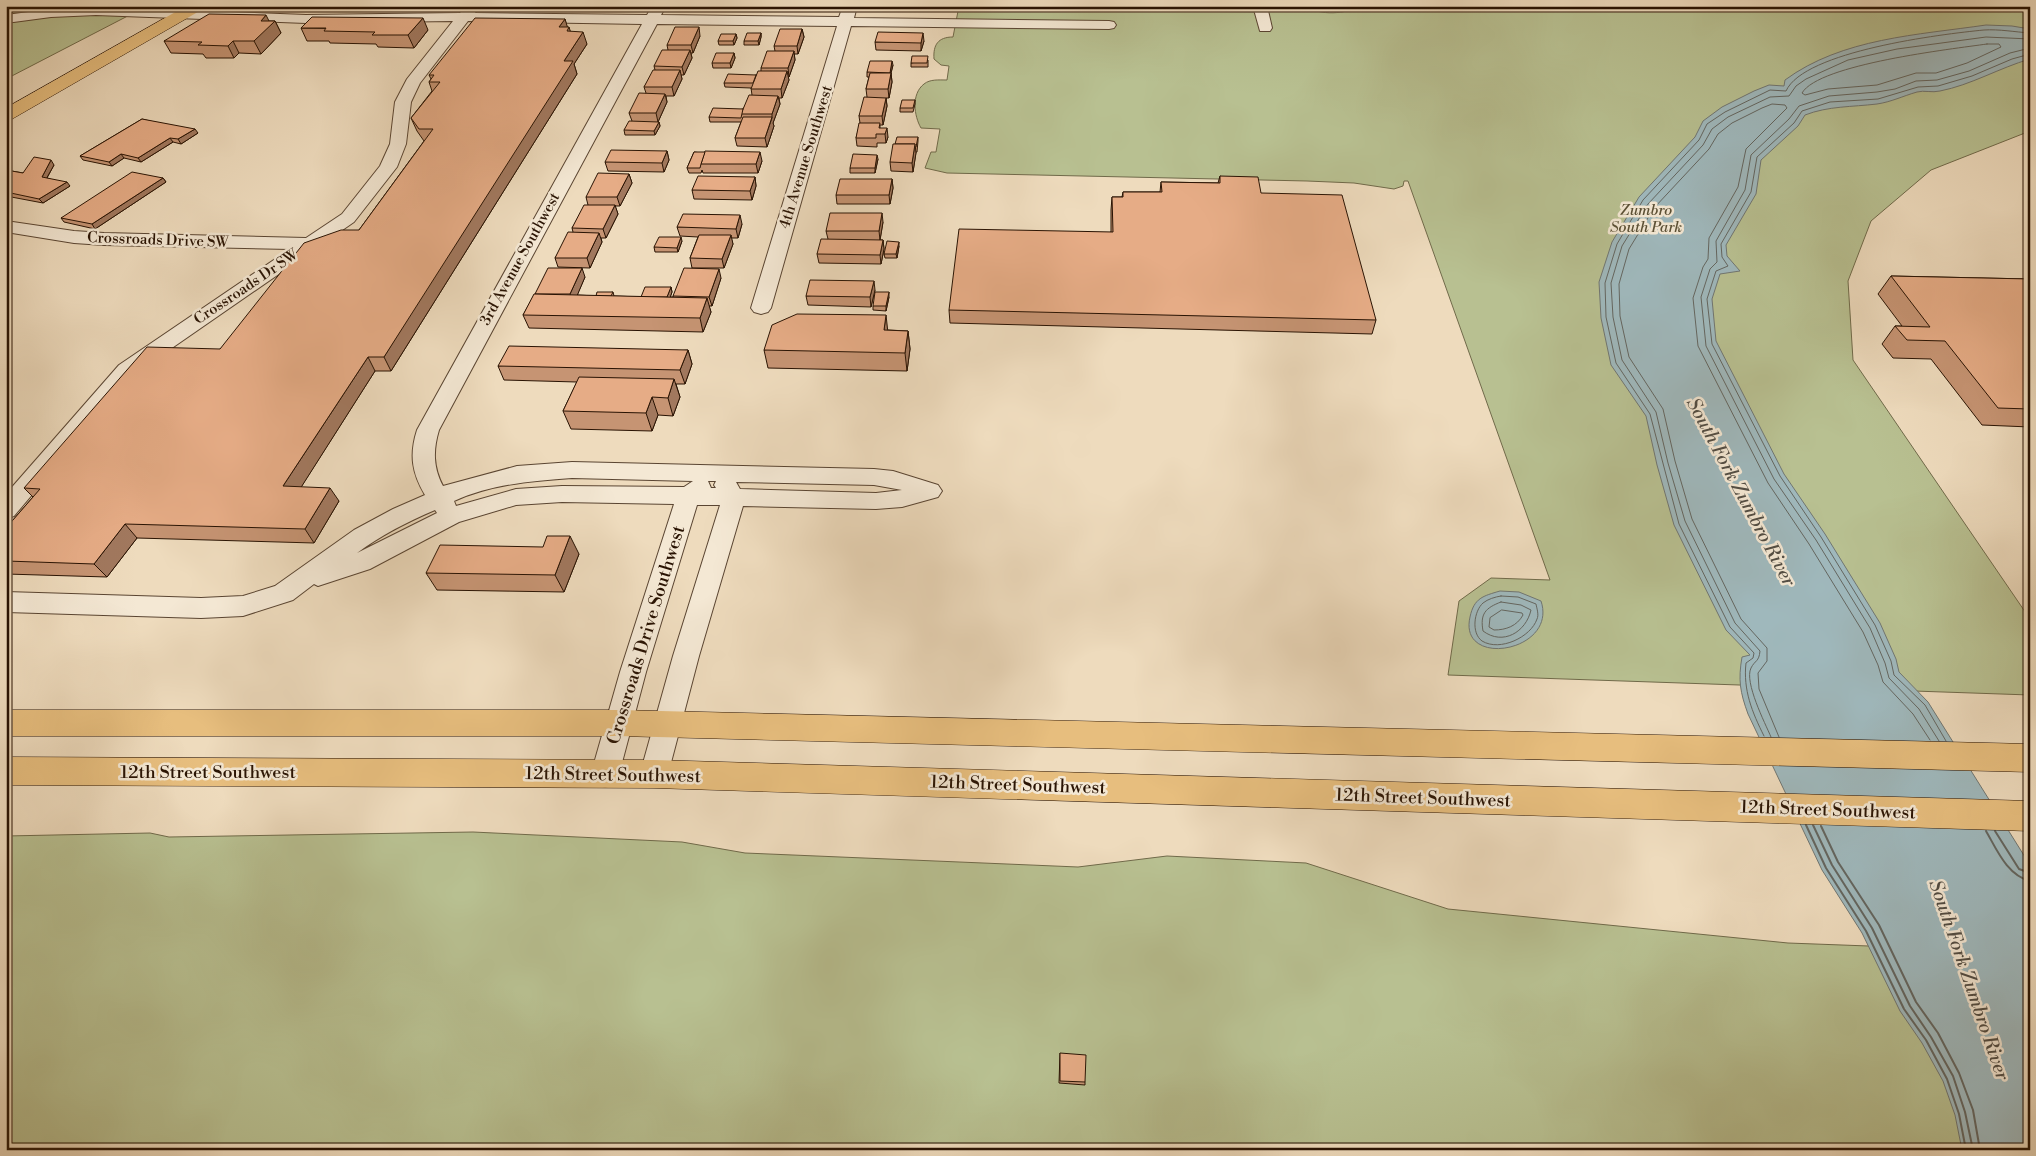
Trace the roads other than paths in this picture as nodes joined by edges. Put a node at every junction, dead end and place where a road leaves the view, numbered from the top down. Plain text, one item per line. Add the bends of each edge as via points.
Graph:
1 (1260, 6) edge
2 (162, 9) edge
3 (192, 9) edge
4 (469, 11) edge
5 (655, 12) edge
6 (848, 14) edge
7 (6, 19) edge
8 (1109, 25) dead end
9 (1265, 28) dead end
10 (74, 58) dead end
11 (6, 114) edge
12 (6, 226) edge
13 (310, 244) junction
14 (760, 308) dead end
15 (719, 472) junction
16 (688, 497) junction
17 (734, 498) junction
18 (444, 506) junction
19 (6, 510) edge
20 (6, 602) edge
21 (618, 723) junction
22 (6, 724) edge
23 (666, 724) junction
24 (2030, 758) edge
25 (6, 771) edge
26 (605, 774) junction
27 (654, 774) junction
28 (2030, 816) edge

1 - 9 street
2 - 3 street
2 - 7 street via 80,11
2 - 10 main road
3 - 4 street via 235,18 350,19 445,16
3 - 11 main road
4 - 5 street
4 - 13 street, Crossroads Dr SW via 413,82 403,102 398,144 388,167 348,218
5 - 6 street
5 - 18 street, 3rd Avenue Southwest via 428,430 422,459 425,473
6 - 8 street via 975,23
6 - 14 street, 4th Avenue Southwest
12 - 13 street, Crossroads Drive SW via 104,239
13 - 19 street, Crossroads Dr SW via 126,370
15 - 16 street
15 - 17 street
15 - 17 street via 874,477 893,479 930,491 902,499 876,501
15 - 18 street via 537,472 493,480
16 - 17 street
16 - 18 street via 537,495
16 - 21 street, Crossroads Drive Southwest
17 - 23 street
18 - 20 street via 361,562 301,580 284,593 243,606 200,608
21 - 22 main road
21 - 23 main road
21 - 26 street, Crossroads Drive Southwest
23 - 24 main road
23 - 27 street
25 - 26 main road, 12th Street Southwest
26 - 27 main road, 12th Street Southwest
27 - 28 main road, 12th Street Southwest

